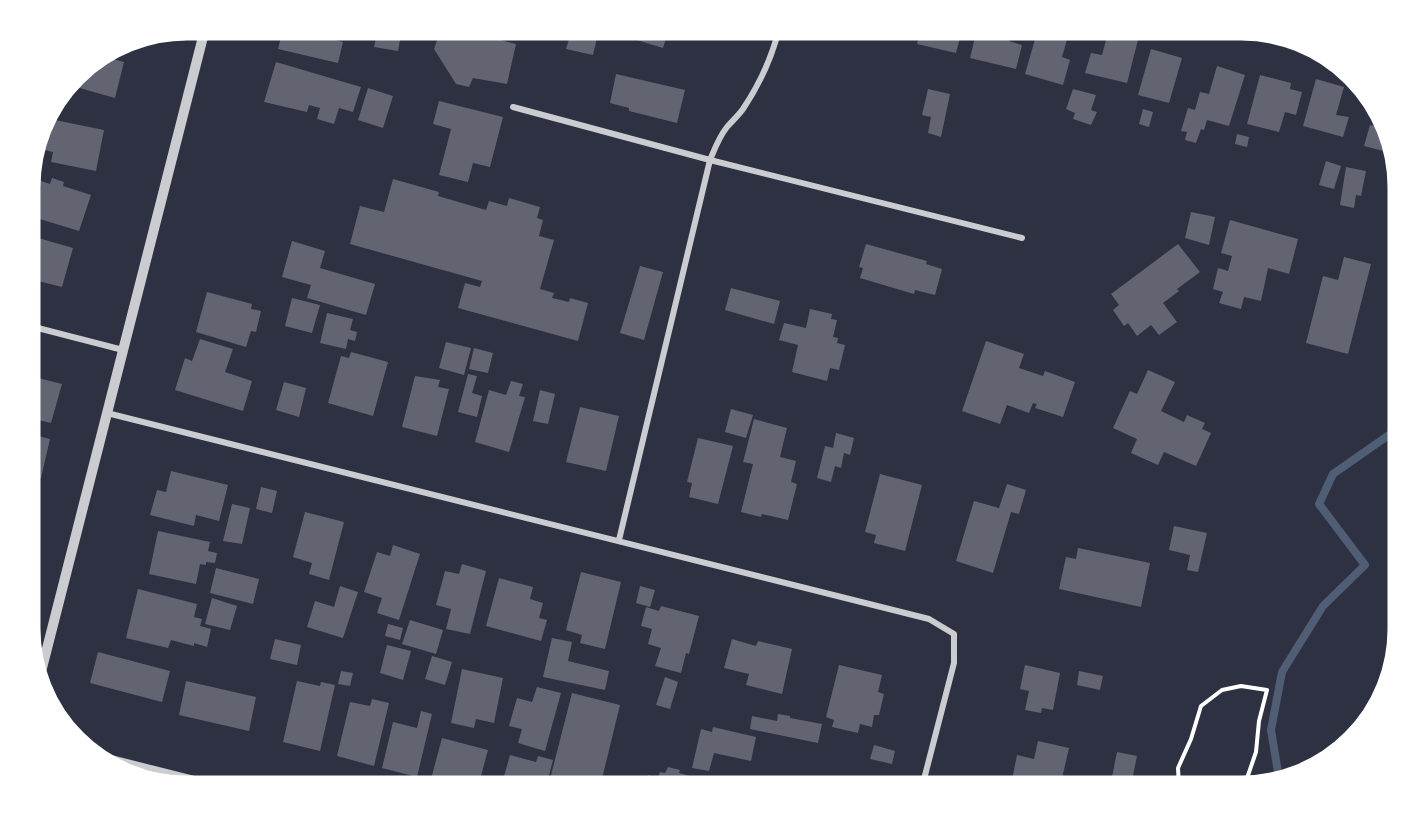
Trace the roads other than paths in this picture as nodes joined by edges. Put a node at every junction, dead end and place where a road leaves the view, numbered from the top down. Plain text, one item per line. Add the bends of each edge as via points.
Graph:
1 (202, 39) edge
2 (776, 39) edge
3 (513, 107) dead end
4 (710, 160) junction
5 (1022, 238) dead end
6 (39, 328) edge
7 (123, 350) junction
8 (107, 413) junction
9 (619, 540) junction
10 (43, 664) edge
11 (119, 760) edge
12 (183, 777) edge
13 (925, 777) edge

1 - 7 street
2 - 4 street via 761,78 742,111 726,127
3 - 4 street
4 - 5 street
4 - 9 street
6 - 7 street
7 - 8 street
8 - 9 street
8 - 10 street
9 - 13 street via 929,618 954,634 954,663
11 - 12 street

